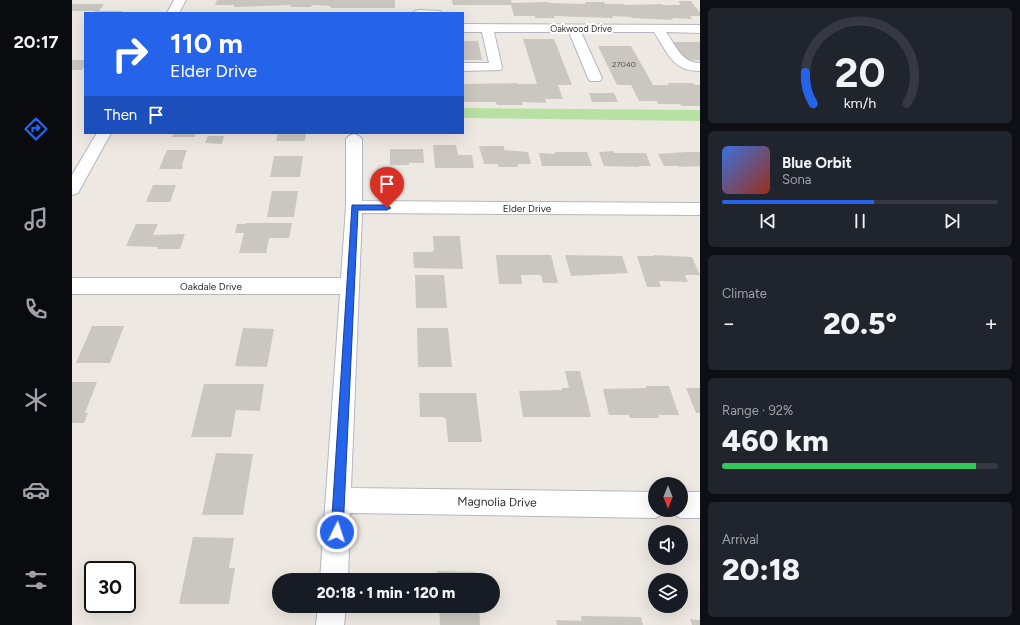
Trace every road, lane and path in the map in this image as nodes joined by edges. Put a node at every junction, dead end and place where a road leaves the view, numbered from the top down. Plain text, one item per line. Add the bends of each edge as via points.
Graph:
1 (180, 0) edge
2 (434, 0) edge
3 (174, 12) edge
4 (435, 12) edge
5 (464, 28) edge
6 (487, 29) junction
7 (574, 29) junction
8 (658, 29) junction
9 (700, 29) edge
10 (464, 67) edge
11 (700, 67) edge
12 (595, 78) dead end
13 (103, 134) edge
14 (354, 139) dead end
15 (72, 189) edge
16 (354, 207) junction
17 (700, 209) edge
18 (72, 286) edge
19 (349, 286) junction
20 (339, 500) junction
21 (648, 505) edge
22 (688, 505) edge
23 (700, 505) edge
24 (334, 573) edge
25 (331, 613) edge
26 (330, 625) edge

1 - 3 street
2 - 4 street
5 - 6 street, Oakwood Drive
6 - 7 street, Oakwood Drive
6 - 10 street via 496,67
7 - 8 street, Oakwood Drive
7 - 12 street
8 - 9 street, Oakwood Drive
8 - 11 street via 681,63 690,67
13 - 15 street
14 - 16 street
16 - 17 street, Elder Drive
16 - 19 street
18 - 19 street, Oakdale Drive
19 - 20 street
20 - 21 street, Magnolia Drive
20 - 24 street
22 - 23 street
25 - 26 street

